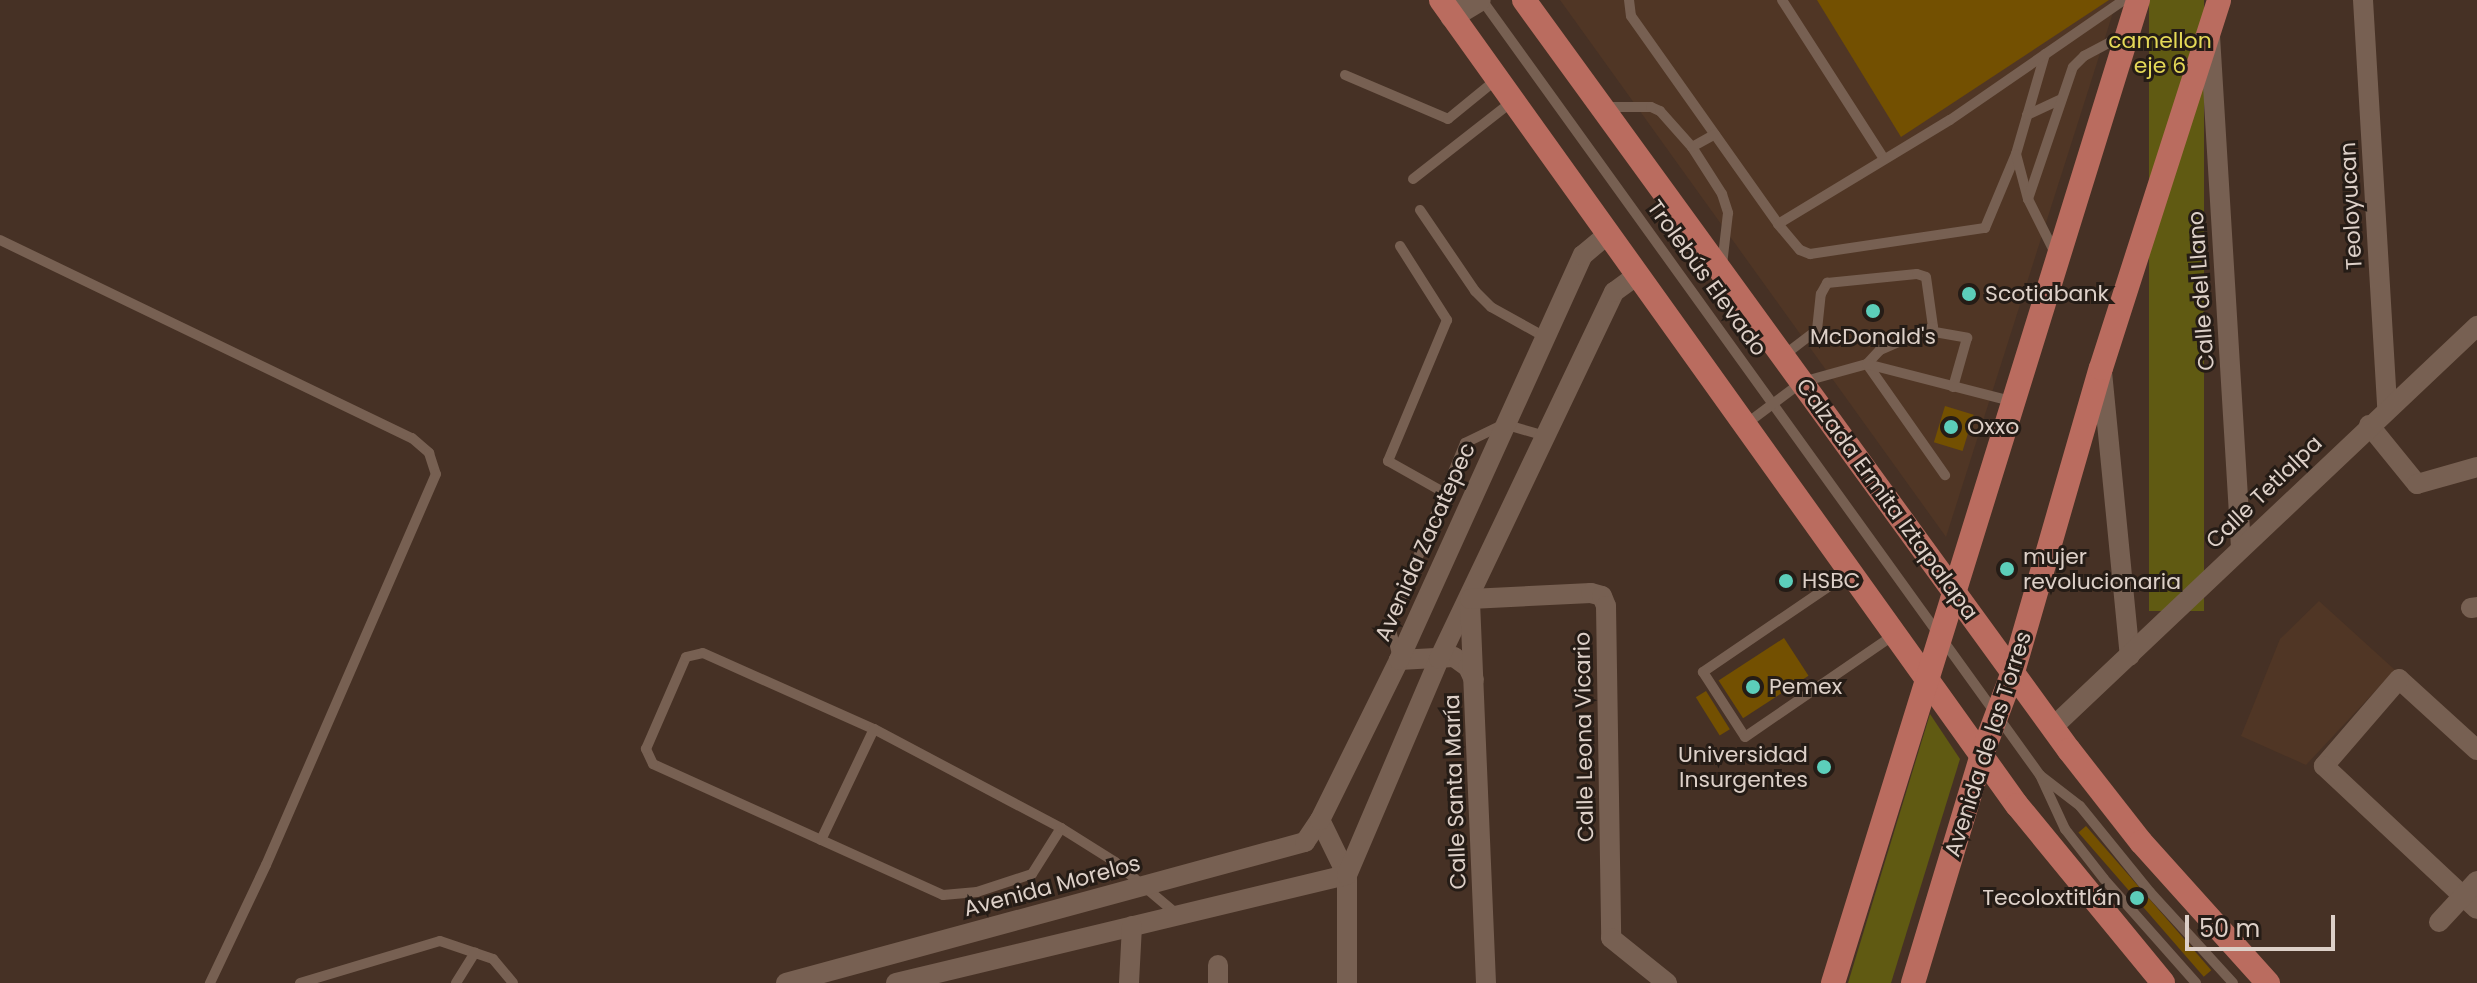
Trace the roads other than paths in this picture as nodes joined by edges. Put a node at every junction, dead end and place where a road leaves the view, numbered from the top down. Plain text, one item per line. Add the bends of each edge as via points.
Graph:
1 (1480, 0) edge
2 (1524, 0) edge
3 (1629, 0) edge
4 (1782, 0) edge
5 (2124, 0) edge
6 (2138, 0) edge
7 (2219, 0) edge
8 (2363, 0) edge
9 (1446, 8) edge
10 (2210, 32) junction
11 (2127, 33) junction
12 (2045, 54) junction
13 (1345, 75) dead end
14 (1497, 79) junction
15 (2062, 99) junction
16 (1513, 101) junction
17 (1602, 107) junction
18 (2027, 115) junction
19 (1715, 134) junction
20 (1692, 147) junction
21 (2016, 154) junction
22 (1884, 159) junction
23 (1413, 179) dead end
24 (2028, 199) junction
25 (1420, 210) dead end
26 (1778, 224) junction
27 (1607, 235) junction
28 (0, 240) edge
29 (1400, 246) dead end
30 (2057, 257) junction
31 (1721, 271) junction
32 (1636, 276) junction
33 (2477, 326) edge
34 (1929, 331) junction
35 (1545, 337) junction
36 (1783, 356) junction
37 (1867, 364) junction
38 (2101, 368) junction
39 (1802, 382) junction
40 (1953, 387) junction
41 (2011, 401) junction
42 (2387, 409) junction
43 (1504, 424) junction
44 (1746, 424) junction
45 (2369, 425) junction
46 (1545, 436) junction
47 (2477, 467) edge
48 (1945, 475) dead end
49 (1445, 493) junction
50 (2241, 547) junction
51 (1852, 571) junction
52 (1956, 594) junction
53 (1470, 599) junction
54 (1897, 634) junction
55 (2130, 656) junction
56 (1439, 659) junction
57 (1399, 660) junction
58 (2013, 672) junction
59 (1927, 676) junction
60 (1475, 682) junction
61 (2053, 727) junction
62 (874, 729) junction
63 (2477, 750) edge
64 (1982, 754) junction
65 (2040, 775) junction
66 (1320, 820) junction
67 (1061, 828) junction
68 (821, 840) junction
69 (1347, 875) junction
70 (1144, 885) junction
71 (2472, 896) edge
72 (1178, 915) junction
73 (2439, 922) dead end
74 (1132, 926) junction
75 (475, 952) junction
76 (210, 983) edge
77 (300, 983) edge
78 (456, 983) edge
79 (513, 983) edge
80 (786, 983) edge
81 (896, 983) edge
82 (1129, 983) edge
83 (1347, 983) edge
84 (1486, 983) edge
85 (1667, 983) edge
86 (1833, 983) edge
87 (1913, 983) edge
88 (2163, 983) edge
89 (2196, 983) edge
90 (2233, 983) edge
91 (2268, 983) edge

1 - 9 street
1 - 65 lane, Trolebús Elevado
2 - 17 main road, Calzada Ermita Iztapalapa
3 - 19 lane via 1631,16
4 - 22 lane
5 - 12 lane
6 - 11 main road
7 - 10 main road, Avenida de las Torres
8 - 42 street, Teoloyucan
9 - 14 main road
10 - 38 main road, Avenida de las Torres
10 - 50 street, Calle del Llano
11 - 15 lane via 2073,67
11 - 30 main road
12 - 18 lane
12 - 22 lane
13 - 14 lane via 1448,119
14 - 16 main road
15 - 18 lane
15 - 24 lane
16 - 23 lane
16 - 27 main road
17 - 20 lane via 1660,111
17 - 31 main road, Calzada Ermita Iztapalapa
18 - 21 lane
19 - 20 lane
19 - 26 lane
20 - 31 lane via 1728,213
21 - 24 lane
21 - 26 lane via 1985,228 1810,254
22 - 26 lane
24 - 30 lane
25 - 35 lane via 1475,291 1491,307
27 - 32 main road
27 - 35 street, Avenida Zacatepec via 1583,255
28 - 76 lane via 412,438 429,453 436,474
29 - 49 lane via 1447,320 1388,461
30 - 41 main road
31 - 36 main road, Calzada Ermita Iztapalapa
32 - 44 main road
32 - 46 street via 1614,292
33 - 42 street, Calle Tetlalpa
34 - 36 lane via 1933,327 1926,277 1827,283 1817,330
34 - 37 lane via 1880,350
34 - 40 lane via 1967,338
35 - 43 street, Avenida Zacatepec
36 - 39 main road, Calzada Ermita Iztapalapa
37 - 39 lane
37 - 40 lane
37 - 48 lane
38 - 55 street
38 - 58 main road, Avenida de las Torres
39 - 44 lane
39 - 52 main road, Calzada Ermita Iztapalapa
40 - 41 lane
41 - 52 main road
42 - 45 street, Calle Tetlalpa
43 - 46 lane
43 - 49 lane via 1465,443
43 - 57 street, Avenida Zacatepec
44 - 51 main road
45 - 47 street via 2417,484
45 - 50 street, Calle Tetlalpa
46 - 53 street
49 - 57 lane via 1390,625
50 - 55 street, Calle Tetlalpa
51 - 54 main road
51 - 54 lane via 1703,672 1745,737
52 - 58 main road, Calzada Ermita Iztapalapa
52 - 59 main road
53 - 56 street
53 - 60 street, Calle Santa María
53 - 85 street, Calle Leona Vicario via 1602,596 1611,938
54 - 59 main road
55 - 61 street, Calle Tetlalpa
56 - 57 street
56 - 60 street via 1460,659
56 - 69 street
57 - 66 street, Avenida Zacatepec
58 - 61 main road, Calzada Ermita Iztapalapa
58 - 64 main road, Avenida de las Torres
59 - 64 main road
59 - 86 main road
60 - 84 street, Calle Santa María
61 - 91 main road, Calzada Ermita Iztapalapa via 2141,842
62 - 67 lane
62 - 68 lane
62 - 68 lane via 703,653 686,657 646,749 653,764
63 - 71 street via 2399,679 2324,766
64 - 87 main road, Avenida de las Torres
64 - 88 main road via 2040,836
65 - 89 lane, Trolebús Elevado via 2065,829
65 - 90 lane, Trolebús Elevado via 2080,806
66 - 69 street
66 - 70 street, Avenida Morelos via 1305,842
67 - 68 lane via 1032,874 977,892 943,895
67 - 70 lane
69 - 72 street
69 - 83 street
70 - 72 lane
70 - 80 street, Avenida Morelos
71 - 73 street
72 - 74 street
74 - 81 street
74 - 82 street
75 - 77 lane via 440,941
75 - 78 lane
75 - 79 lane via 493,959

